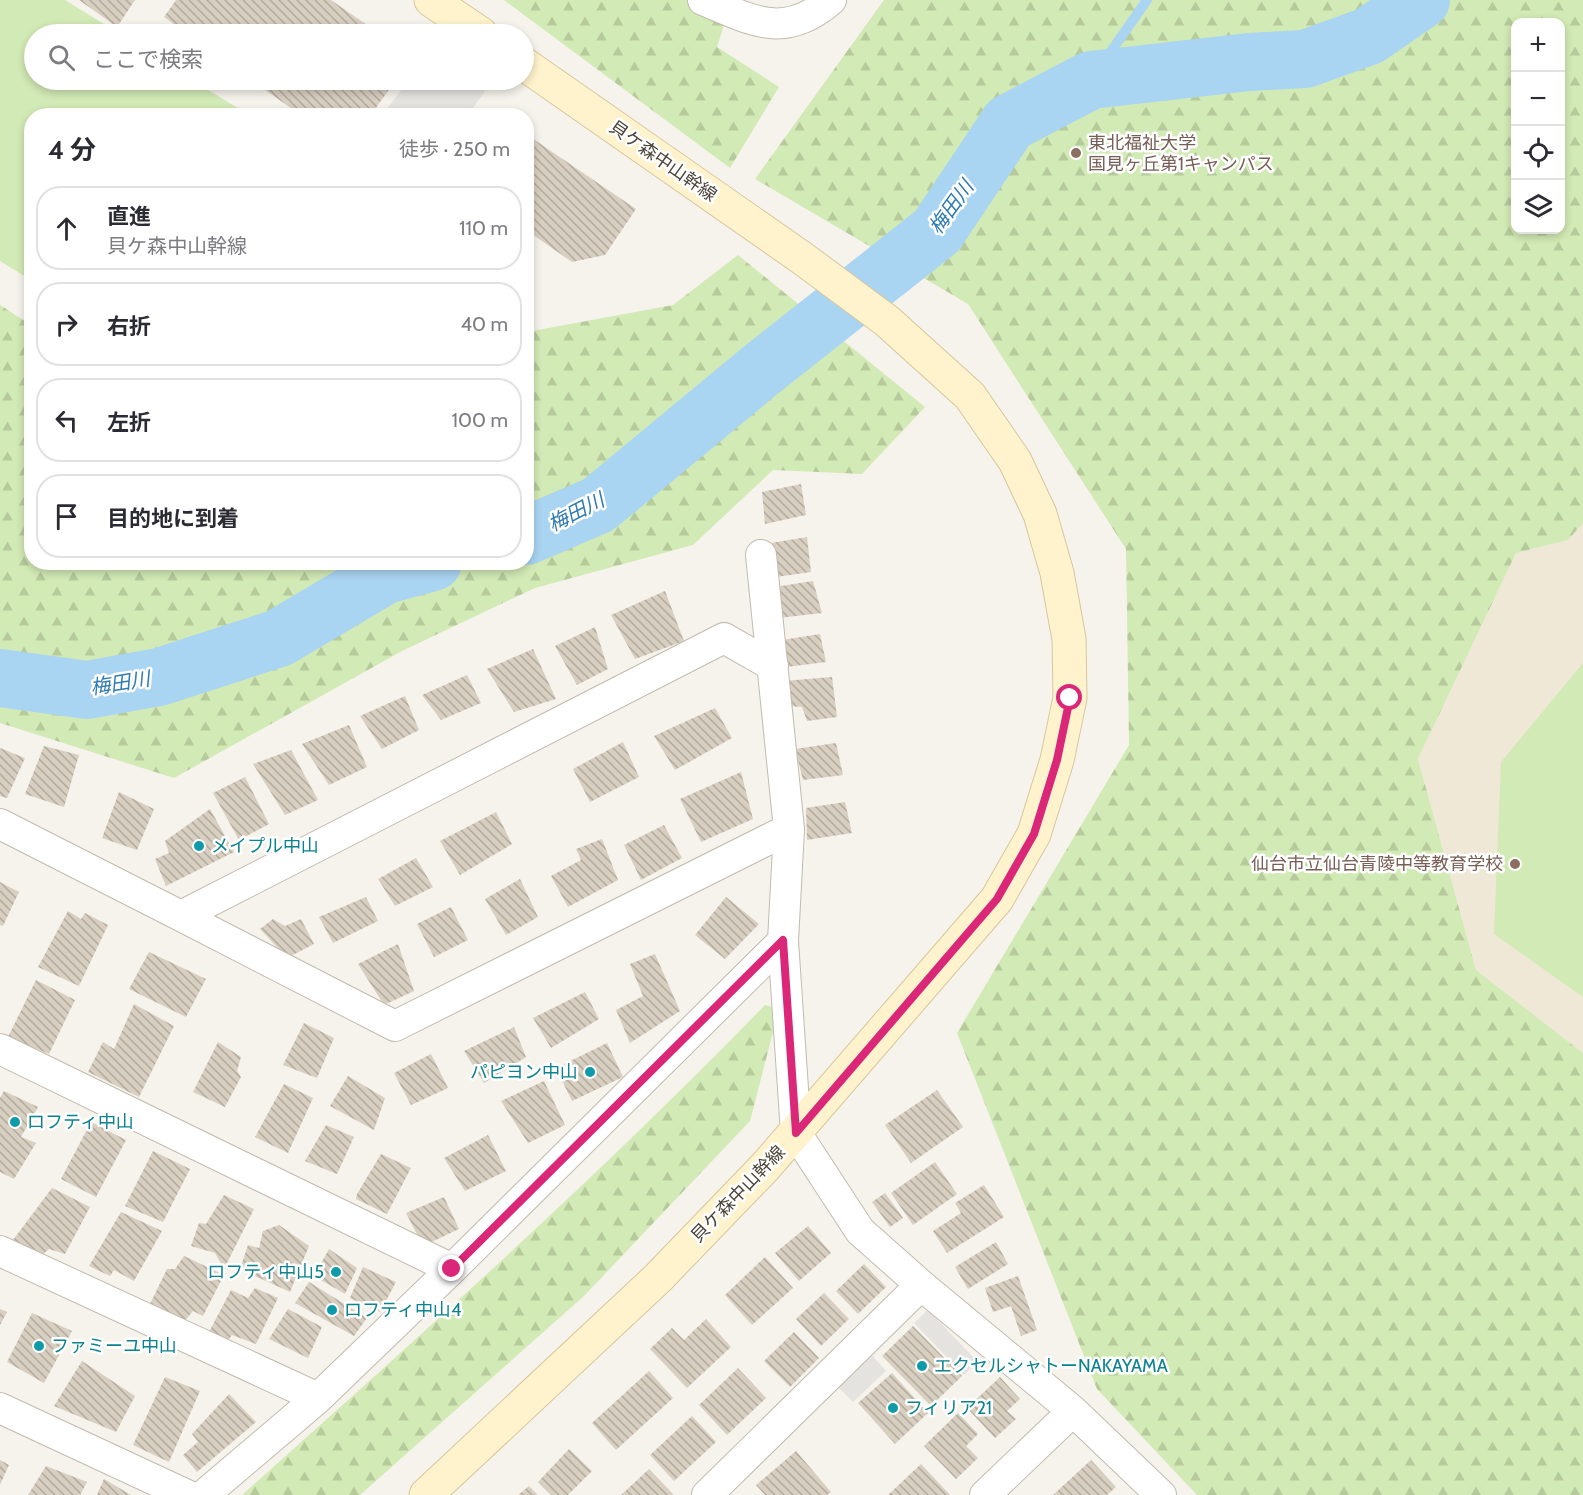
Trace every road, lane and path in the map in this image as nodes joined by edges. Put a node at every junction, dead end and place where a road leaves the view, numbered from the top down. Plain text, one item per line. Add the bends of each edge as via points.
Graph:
1 (431, 0) edge
2 (703, 0) edge
3 (831, 0) edge
4 (466, 24) edge
5 (534, 71) edge
6 (761, 555) dead end
7 (773, 666) junction
8 (0, 824) edge
9 (789, 829) junction
10 (181, 916) junction
11 (783, 940) junction
12 (0, 1049) edge
13 (796, 1133) junction
14 (0, 1251) edge
15 (452, 1269) junction
16 (921, 1285) junction
17 (318, 1398) junction
18 (0, 1408) edge
19 (1073, 1411) junction
20 (187, 1495) edge
21 (204, 1495) edge
22 (426, 1495) edge
23 (707, 1495) edge
24 (985, 1495) edge
25 (1161, 1495) edge

1 - 4 street
2 - 3 street via 765,24 791,24
5 - 13 street, 貝ケ森中山幹線 via 887,321 970,396 1015,461 1040,514 1058,573 1069,639 1070,698 1057,760 1034,834 997,899
6 - 7 street
7 - 9 street
7 - 10 street via 724,638
8 - 10 street
9 - 10 street via 395,1026
9 - 11 street
11 - 13 street
11 - 15 street
12 - 15 street
13 - 16 street via 860,1231
13 - 22 street, 貝ケ森中山幹線 via 658,1278
14 - 17 street
15 - 17 street
16 - 19 street
16 - 23 street
17 - 21 street
18 - 20 street
19 - 24 street
19 - 25 street

